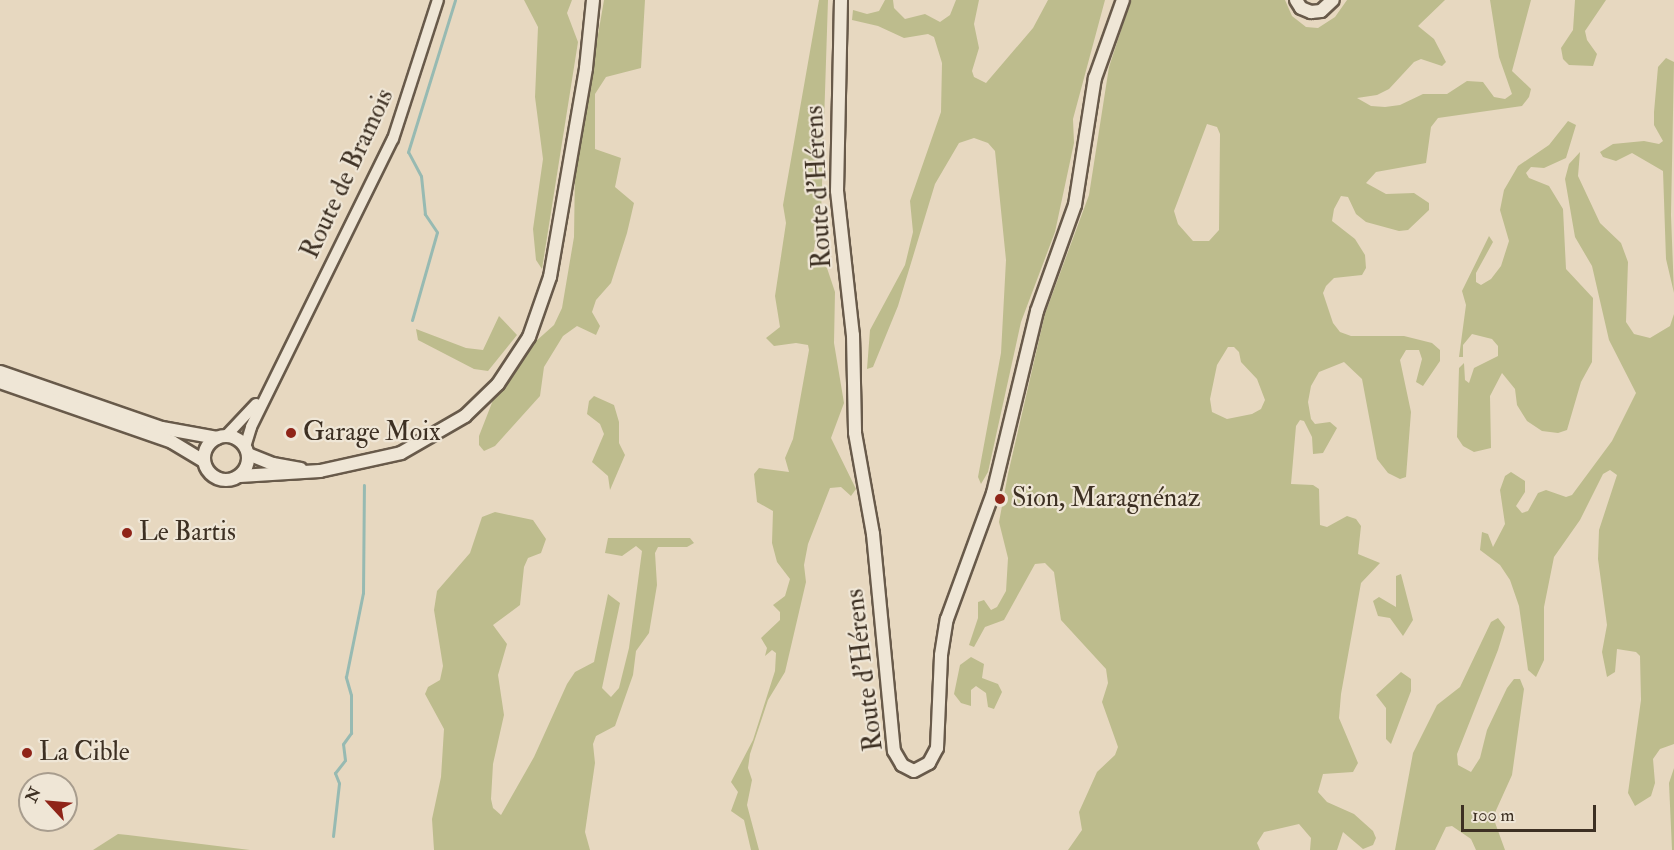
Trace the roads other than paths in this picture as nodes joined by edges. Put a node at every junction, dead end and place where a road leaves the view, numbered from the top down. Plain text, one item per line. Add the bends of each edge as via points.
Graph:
1 (438, 0) edge
2 (593, 0) edge
3 (841, 0) edge
4 (1123, 0) edge
5 (1296, 0) edge
6 (1333, 0) edge
7 (283, 360) junction
8 (0, 372) edge
9 (0, 382) edge
10 (222, 437) junction
11 (247, 450) junction
12 (204, 461) junction
13 (320, 471) junction
14 (240, 476) junction

1 - 7 street, Route de Bramois via 393,139
2 - 13 main road via 586,68 560,214 540,310 524,345 498,384 465,416 427,441 378,461
3 - 4 main road, Route d'Hérens via 836,169 853,334 855,433 873,534 894,751 902,765 916,771 929,764 937,748 941,655 948,612 993,493 1039,306 1075,205 1095,78
5 - 6 main road via 1303,10 1315,12
7 - 10 street, Route de Bramois via 249,415
7 - 11 street, Route de Bramois via 250,427
8 - 10 main road via 162,428
9 - 12 main road via 172,442
10 - 11 main road
10 - 12 main road via 207,447
11 - 13 main road via 274,464
11 - 14 main road via 247,466
12 - 14 main road via 216,478 230,480
13 - 14 main road

